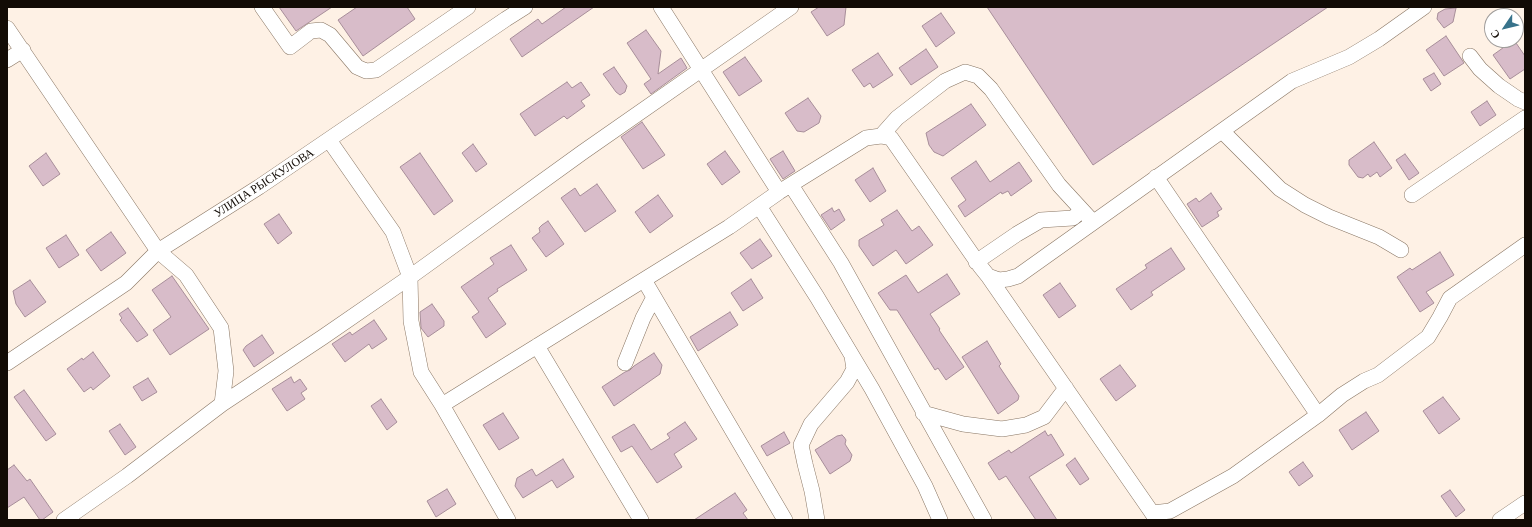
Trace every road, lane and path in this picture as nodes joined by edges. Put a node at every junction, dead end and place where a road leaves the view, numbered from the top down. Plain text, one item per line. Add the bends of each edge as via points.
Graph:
1 (262, 7) edge
2 (468, 7) edge
3 (525, 7) edge
4 (661, 7) edge
5 (791, 7) edge
6 (1424, 7) edge
7 (7, 28) edge
8 (23, 50) junction
9 (1470, 56) dead end
10 (7, 60) edge
11 (700, 69) junction
12 (1525, 102) edge
13 (1525, 118) edge
14 (1222, 131) junction
15 (881, 136) junction
16 (329, 140) junction
17 (1156, 177) junction
18 (785, 189) junction
19 (1412, 195) dead end
20 (759, 206) junction
21 (1082, 210) junction
22 (1093, 222) junction
23 (1525, 244) edge
24 (1401, 250) dead end
25 (158, 251) junction
26 (976, 262) junction
27 (988, 276) junction
28 (410, 277) junction
29 (644, 280) junction
30 (654, 297) junction
31 (537, 346) junction
32 (852, 356) junction
33 (7, 363) edge
34 (625, 363) dead end
35 (1066, 388) junction
36 (222, 404) junction
37 (442, 405) junction
38 (923, 413) junction
39 (1318, 415) junction
40 (1525, 503) edge
41 (1155, 517) edge
42 (64, 520) edge
43 (508, 520) edge
44 (641, 520) edge
45 (785, 520) edge
46 (817, 520) edge
47 (940, 520) edge
48 (984, 520) edge
49 (1500, 520) edge

1 - 2 street via 290,47 311,31 321,30 330,35 357,67 366,71 376,70
3 - 16 street, УЛИЦА РЫСКУЛОВА
4 - 11 street
5 - 11 street
6 - 14 street via 1349,57 1292,81
7 - 8 street
8 - 10 street
8 - 25 street
9 - 12 street via 1499,86
11 - 18 street
11 - 28 street
13 - 19 street
14 - 17 street
14 - 24 street via 1280,189 1328,217 1378,237
15 - 18 street via 859,141
15 - 21 street via 897,118 945,81 965,72 978,76 991,89 1059,185
15 - 26 street via 891,138 910,163
16 - 25 street, УЛИЦА РЫСКУЛОВА
16 - 28 street via 393,232
17 - 22 street
17 - 39 street
18 - 20 street
18 - 38 street via 841,263
20 - 29 street via 729,228
20 - 32 street
21 - 22 street
21 - 26 street via 1073,218 1040,220
22 - 27 street via 1018,276 999,280
23 - 39 street via 1450,298 1428,337 1378,375 1347,392
25 - 33 street, УЛИЦА РЫСКУЛОВА via 126,283
25 - 36 street via 186,275 221,328 226,371
26 - 27 street
27 - 35 street
28 - 36 street
28 - 37 street via 411,321 421,372
29 - 30 street
29 - 31 street
30 - 34 street
30 - 45 street
31 - 37 street
31 - 44 street
32 - 46 street via 854,369 847,382 811,424 801,445
32 - 47 street via 925,486
35 - 38 street via 1044,417 1026,425 1002,429 963,424
35 - 41 street
36 - 42 street
37 - 43 street
38 - 48 street
39 - 41 street via 1233,476
40 - 49 street

